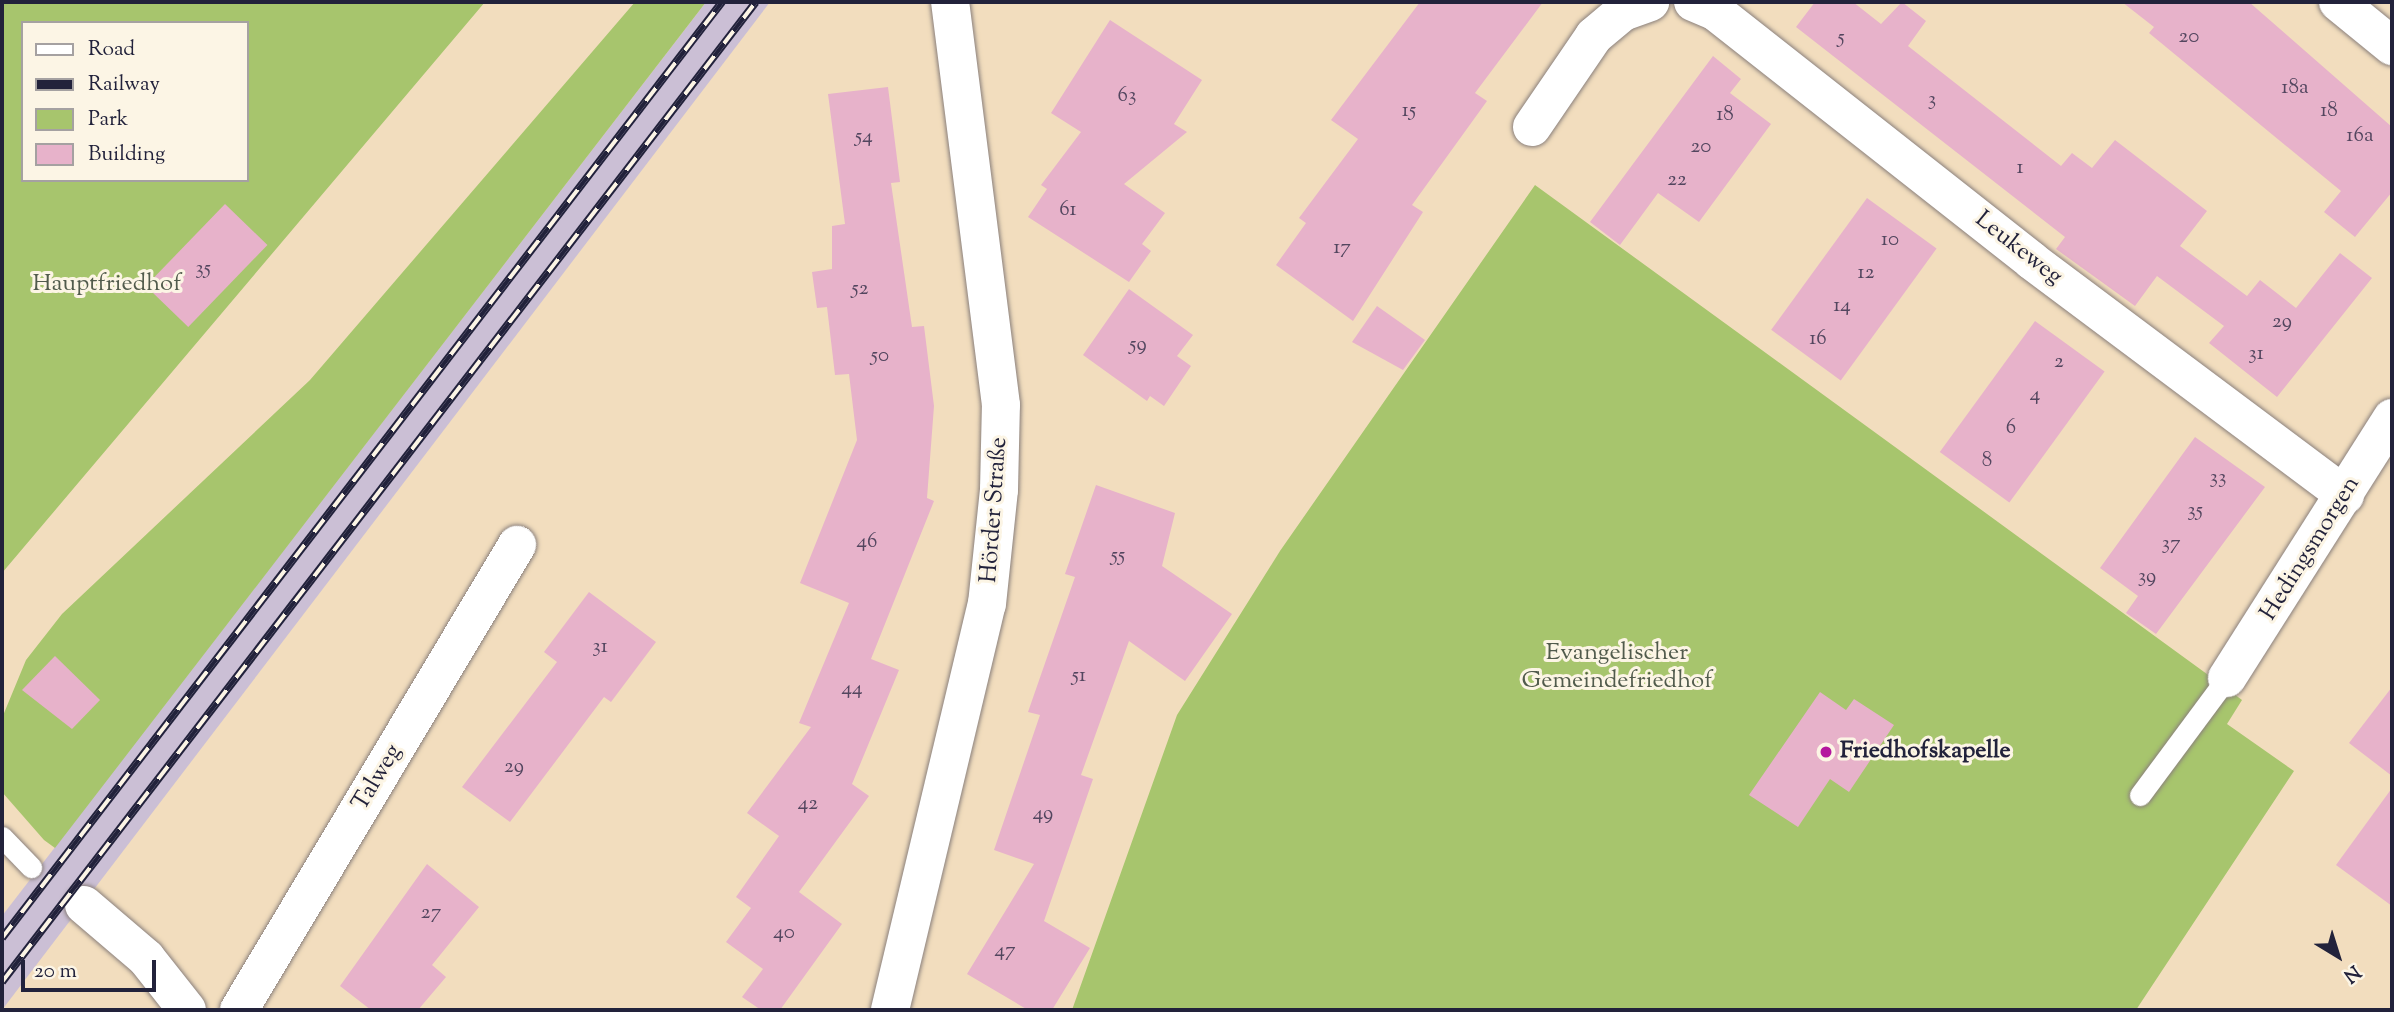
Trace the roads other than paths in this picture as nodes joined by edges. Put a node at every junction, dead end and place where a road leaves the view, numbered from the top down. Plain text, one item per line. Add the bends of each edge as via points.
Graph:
1 (950, 2) edge
2 (1650, 2) edge
3 (1693, 2) edge
4 (2338, 2) edge
5 (2392, 46) edge
6 (1532, 127) dead end
7 (2392, 418) edge
8 (2344, 495) junction
9 (517, 545) dead end
10 (2227, 678) joint
11 (2140, 795) dead end
12 (2, 837) edge
13 (32, 867) dead end
14 (84, 905) dead end
15 (187, 1010) edge
16 (239, 1010) edge
17 (890, 1010) edge

1 - 17 street, Hörder Straße via 1001,405 999,490 988,604
2 - 6 street via 1623,12 1594,36
3 - 8 street, Leukeweg via 1717,12 2032,261
4 - 5 street
7 - 8 street, Hedingsmorgen
8 - 10 street, Hedingsmorgen
9 - 16 street, Talweg
10 - 11 lane
12 - 13 lane
14 - 15 street via 146,958

